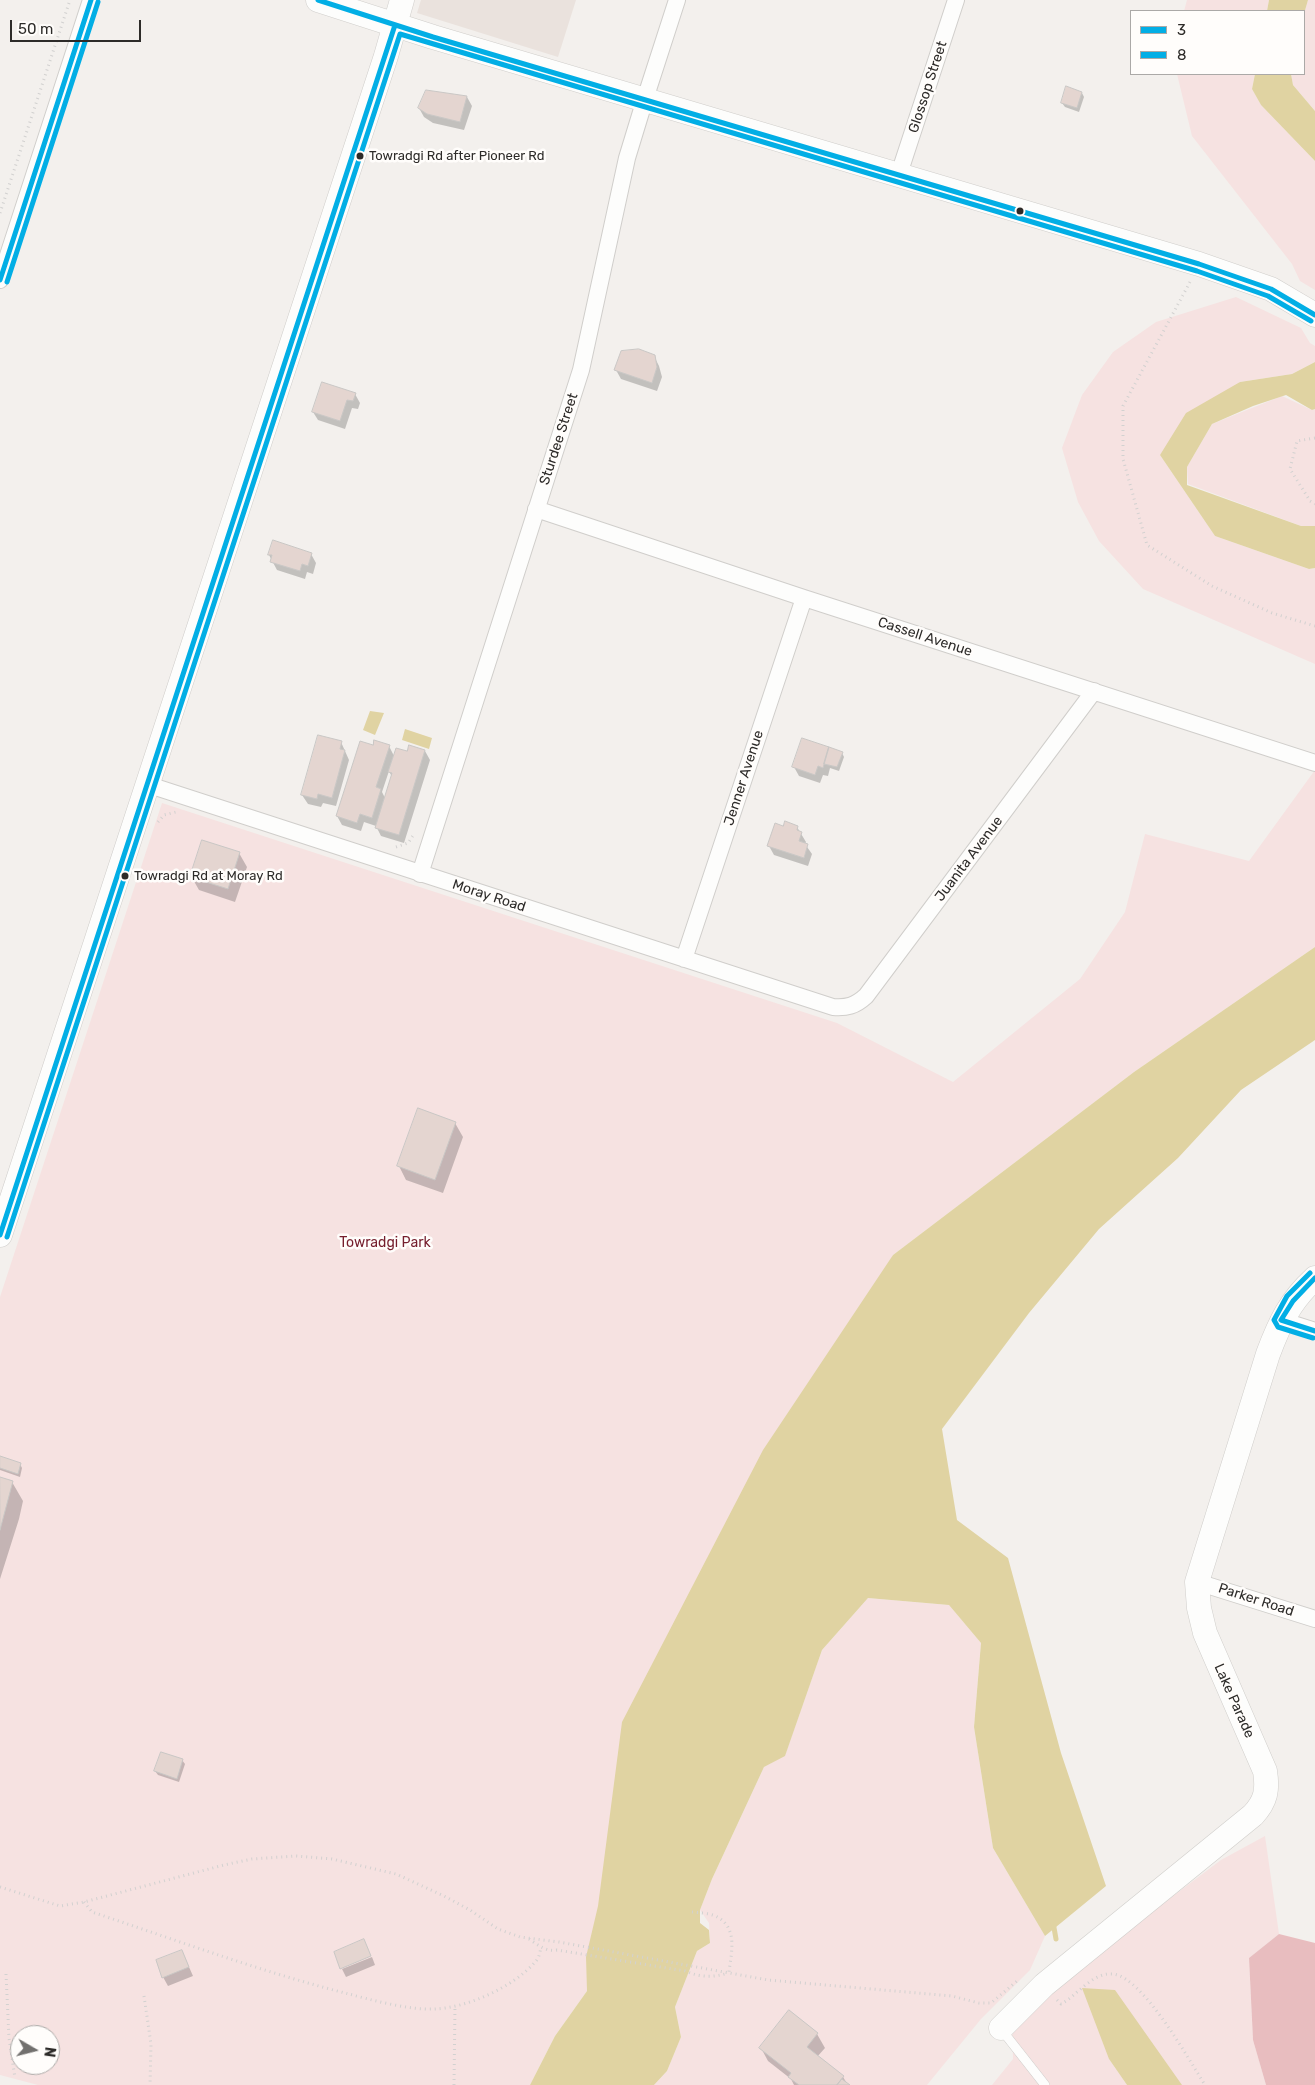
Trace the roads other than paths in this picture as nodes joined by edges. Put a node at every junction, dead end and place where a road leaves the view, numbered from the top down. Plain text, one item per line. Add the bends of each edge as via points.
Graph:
1 (91, 0) edge
2 (318, 0) edge
3 (402, 0) edge
4 (677, 0) edge
5 (956, 0) edge
6 (395, 25) junction
7 (645, 99) junction
8 (899, 174) junction
9 (0, 280) edge
10 (1315, 315) edge
11 (536, 509) junction
12 (804, 598) junction
13 (1094, 692) junction
14 (1315, 763) edge
15 (146, 784) junction
16 (420, 874) junction
17 (684, 958) junction
18 (833, 1008) joint
19 (0, 1235) edge
20 (1315, 1278) edge
21 (1281, 1320) junction
22 (1315, 1331) edge
23 (1197, 1582) junction
24 (1315, 1619) edge
25 (1001, 2028) joint
26 (1045, 2085) edge

1 - 9 street
2 - 6 main road
3 - 6 main road
4 - 7 street, Sturdee Street
5 - 8 street, Glossop Street
6 - 7 main road
6 - 15 main road
7 - 8 main road
7 - 11 street, Sturdee Street via 616,205 582,370
8 - 10 main road via 1200,264 1271,289
11 - 12 street, Cassell Avenue
11 - 16 street, Sturdee Street
12 - 13 street, Cassell Avenue
12 - 17 street, Jenner Avenue
13 - 14 street, Cassell Avenue
13 - 18 street, Juanita Avenue via 866,996 856,1005
15 - 16 street, Moray Road
15 - 19 main road
16 - 17 street, Moray Road
17 - 18 street, Moray Road
20 - 21 main road, Lake Parade via 1293,1301
21 - 22 street
21 - 23 main road, Lake Parade
23 - 24 street, Parker Road
23 - 25 main road, Lake Parade via 1205,1633 1265,1771 1268,1787 1263,1804 1044,1985
25 - 26 lane

